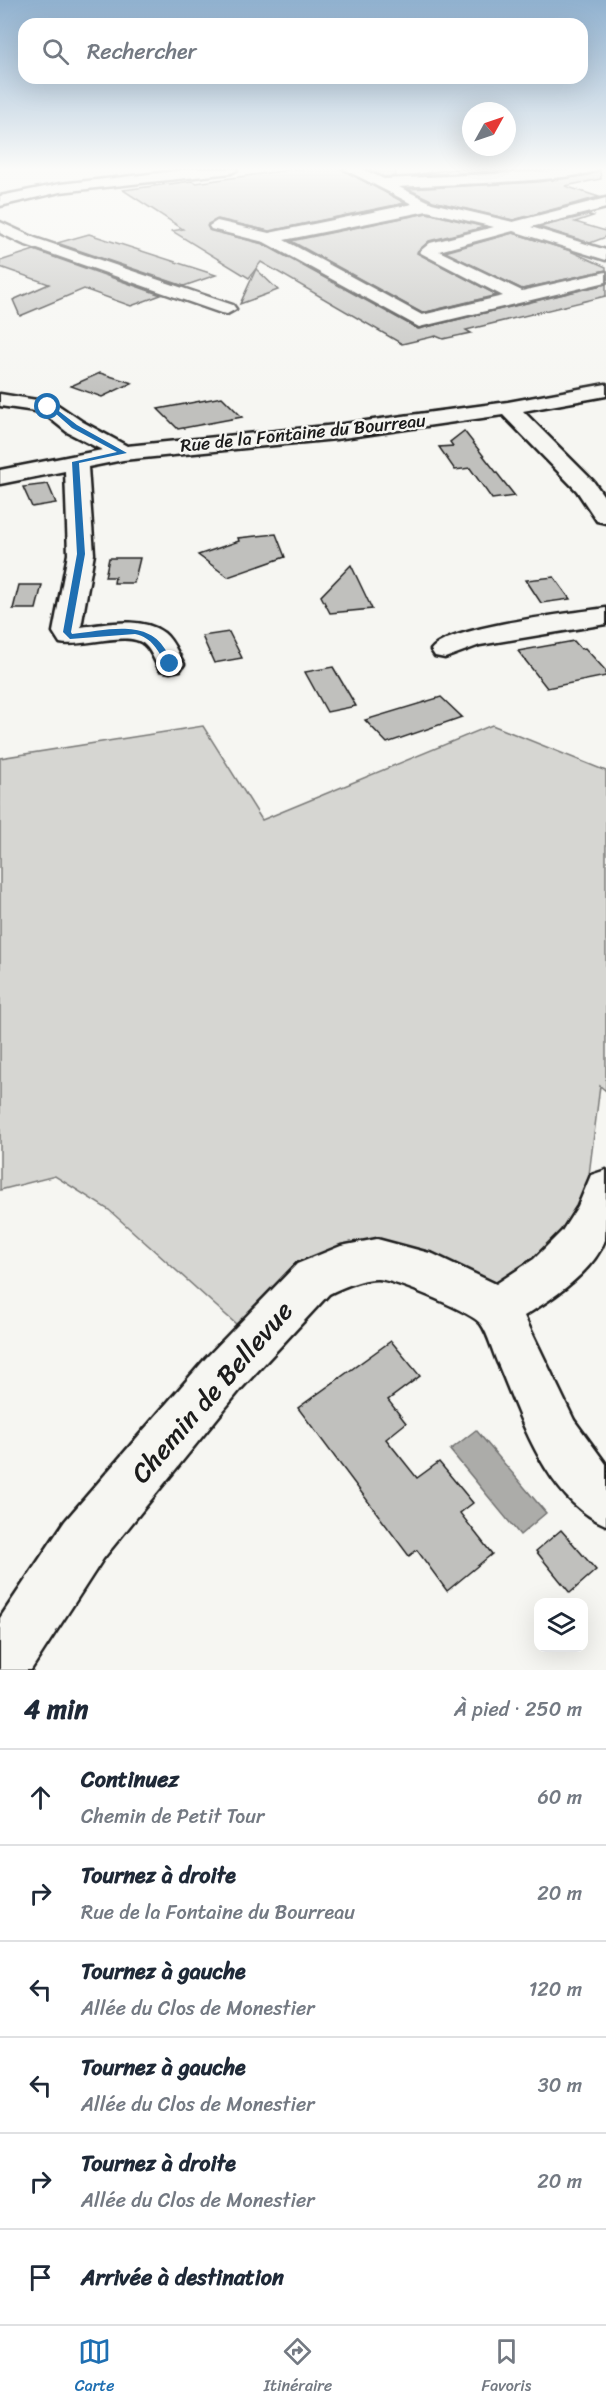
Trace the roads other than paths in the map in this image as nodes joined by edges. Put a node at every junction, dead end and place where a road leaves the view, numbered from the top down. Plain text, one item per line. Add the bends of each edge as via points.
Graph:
1 (45, 247) edge
2 (285, 247) edge
3 (435, 247) edge
4 (580, 247) edge
5 (606, 255) edge
6 (606, 277) edge
7 (518, 296) junction
8 (227, 309) dead end
9 (606, 390) edge
10 (0, 400) edge
11 (508, 408) junction
12 (123, 453) junction
13 (76, 462) junction
14 (0, 477) edge
15 (606, 516) edge
16 (606, 616) edge
17 (445, 650) dead end
18 (170, 664) dead end
19 (606, 1188) edge
20 (497, 1308) junction
21 (606, 1499) edge
22 (0, 1667) edge

1 - 8 street
2 - 7 street via 419,321
3 - 7 street via 427,252
4 - 5 street
6 - 7 street
9 - 11 street, Rue de la Fontaine du Bourreau
10 - 12 street via 48,407
11 - 12 street, Rue de la Fontaine du Bourreau via 336,432
11 - 15 street via 585,486
12 - 13 street, Rue de la Fontaine du Bourreau
13 - 14 street, Rue de la Fontaine du Bourreau
13 - 18 street via 81,554 67,632 70,637 135,631 147,634 155,639
16 - 17 street via 473,638
19 - 20 street via 599,1212 571,1254 540,1284
20 - 21 street via 560,1442 594,1490
20 - 22 street, Chemin de Bellevue via 417,1268 377,1259 341,1266 313,1279 223,1374 84,1540

